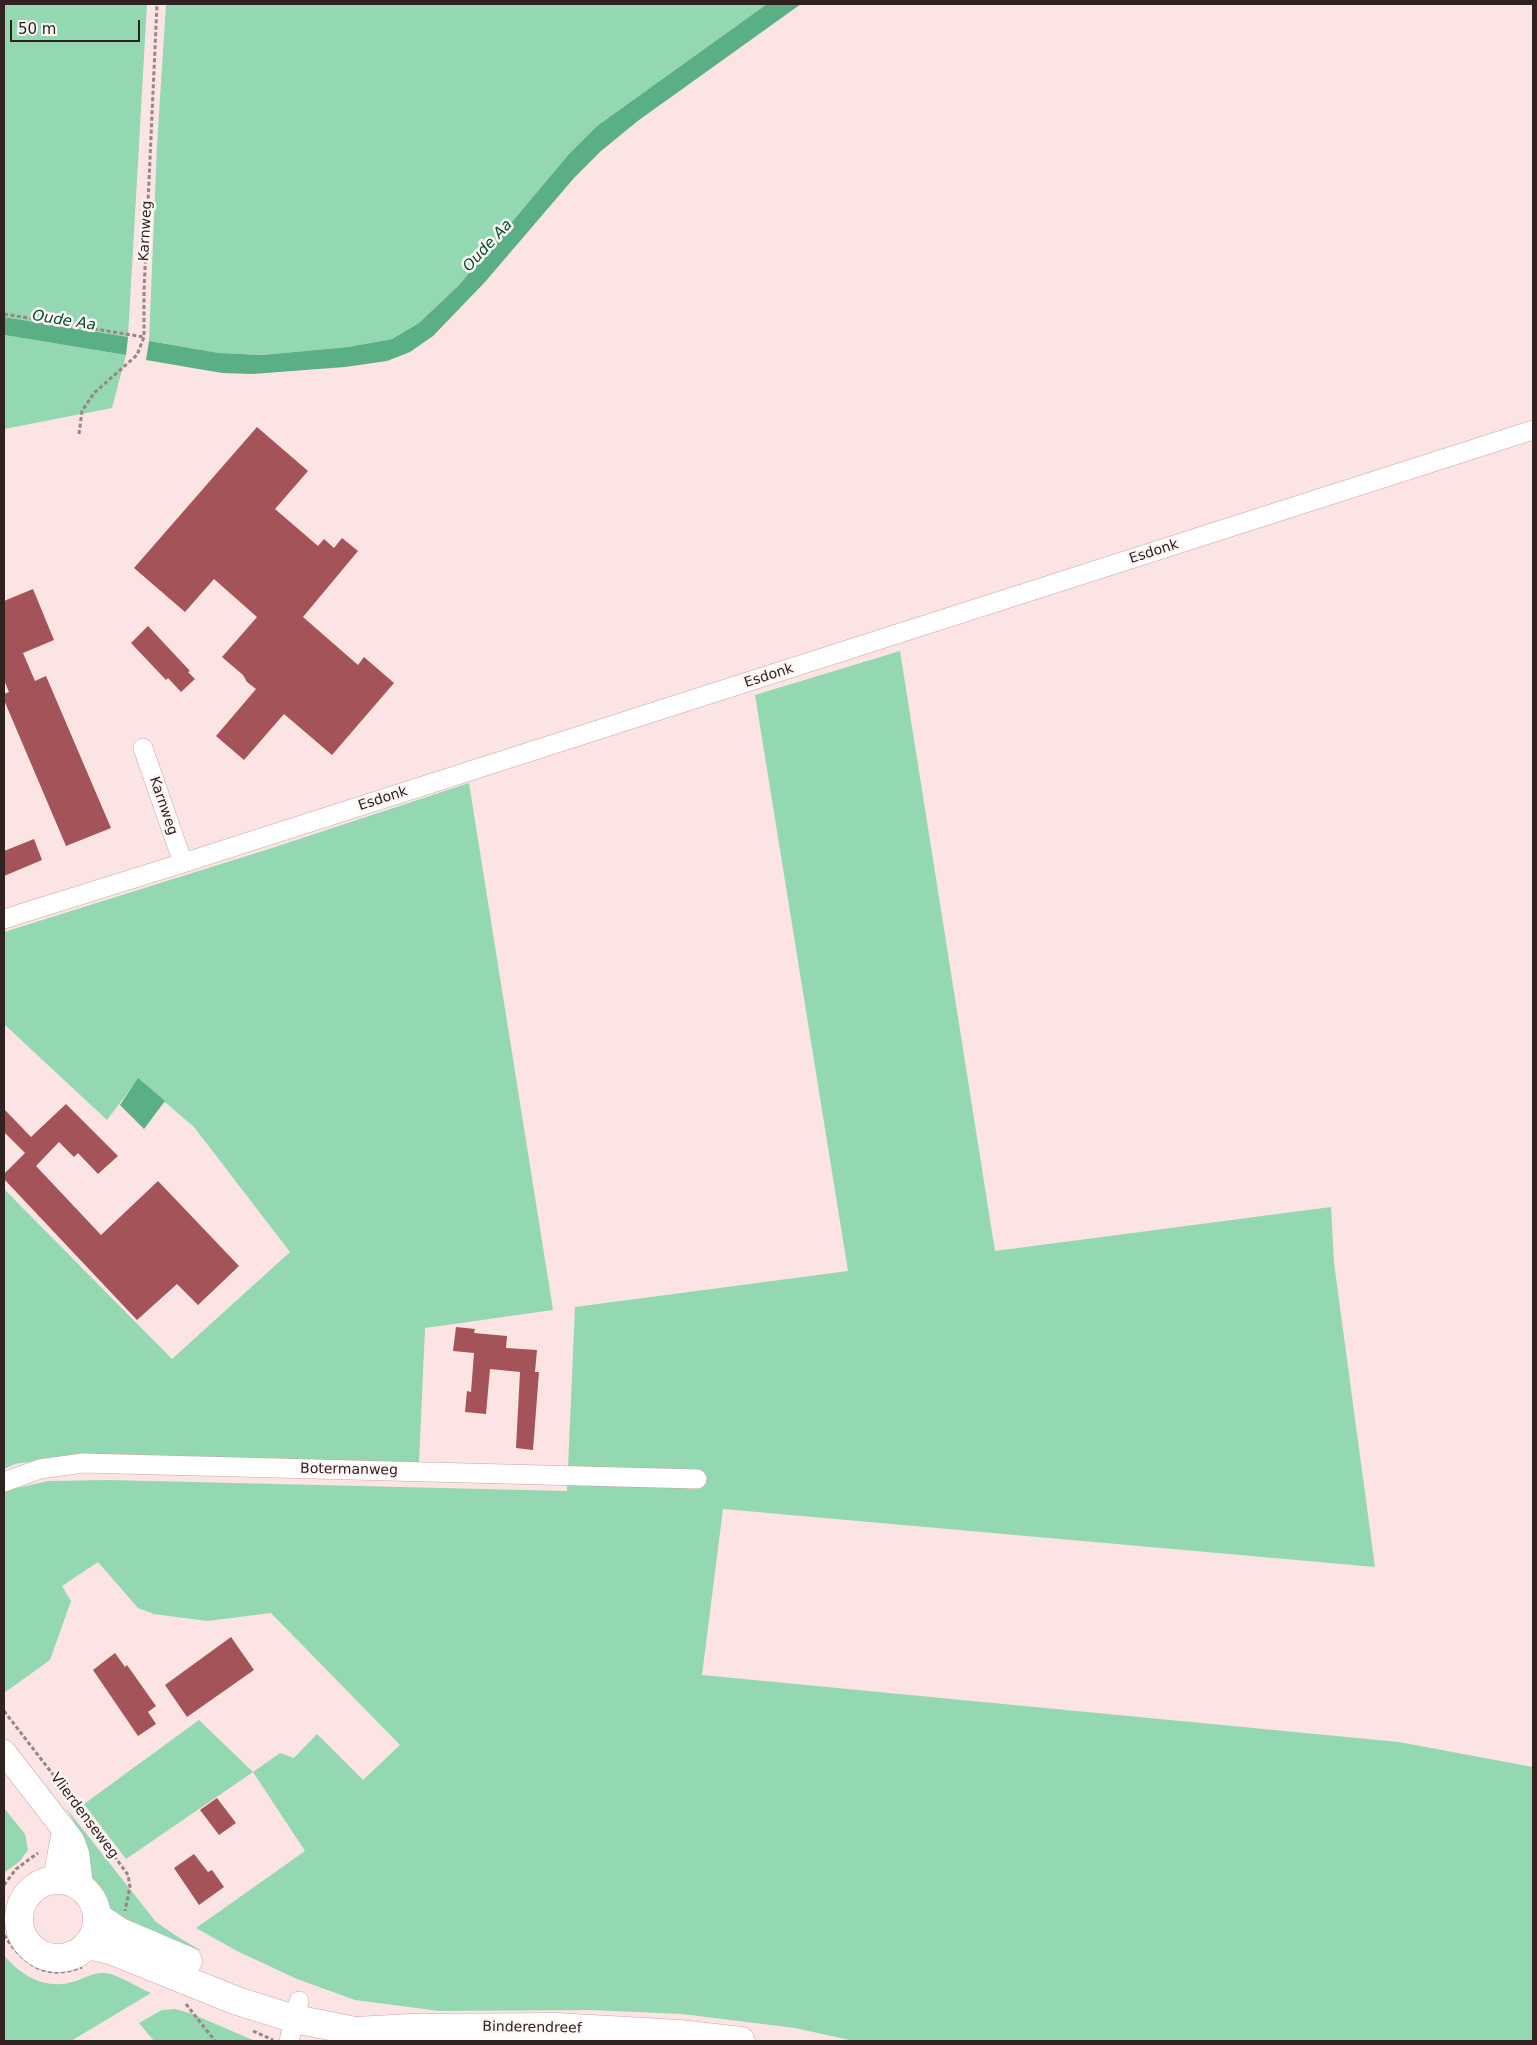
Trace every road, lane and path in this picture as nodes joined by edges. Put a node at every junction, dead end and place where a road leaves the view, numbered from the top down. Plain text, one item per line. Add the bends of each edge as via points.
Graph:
1 (157, 4) edge
2 (4, 314) edge
3 (144, 337) junction
4 (1533, 430) edge
5 (79, 434) dead end
6 (144, 748) dead end
7 (183, 864) junction
8 (4, 919) edge
9 (697, 1479) dead end
10 (4, 1482) edge
11 (4, 1711) edge
12 (4, 1752) edge
13 (64, 1832) junction
14 (40, 1852) dead end
15 (55, 1879) junction
16 (81, 1886) junction
17 (11, 1891) edge
18 (11, 1917) edge
19 (109, 1925) junction
20 (88, 1946) junction
21 (183, 2001) dead end
22 (294, 2021) edge
23 (215, 2041) edge
24 (741, 2041) edge

1 - 3 path, Karnweg
2 - 3 path
3 - 5 path, Karnweg via 137,355 94,393 82,411
4 - 7 street, Esdonk
6 - 7 street, Karnweg
7 - 8 street, Esdonk
9 - 10 street, Botermanweg via 83,1463 40,1470
11 - 19 path, Vlierdenseweg via 128,1875 130,1887
12 - 13 street, Vlierdenseweg
13 - 15 street, Vlierdenseweg
13 - 16 street, Vlierdenseweg via 72,1840 77,1853
14 - 17 path via 16,1869
15 - 16 main road via 69,1880
15 - 17 main road
16 - 19 main road
17 - 18 main road via 20,1909
18 - 20 main road via 37,1952 54,1958 72,1956
19 - 20 main road via 96,1932
19 - 22 main road via 241,1983
20 - 22 main road via 113,1951
21 - 23 path
22 - 24 main road, Binderendreef via 356,2031 556,2027

